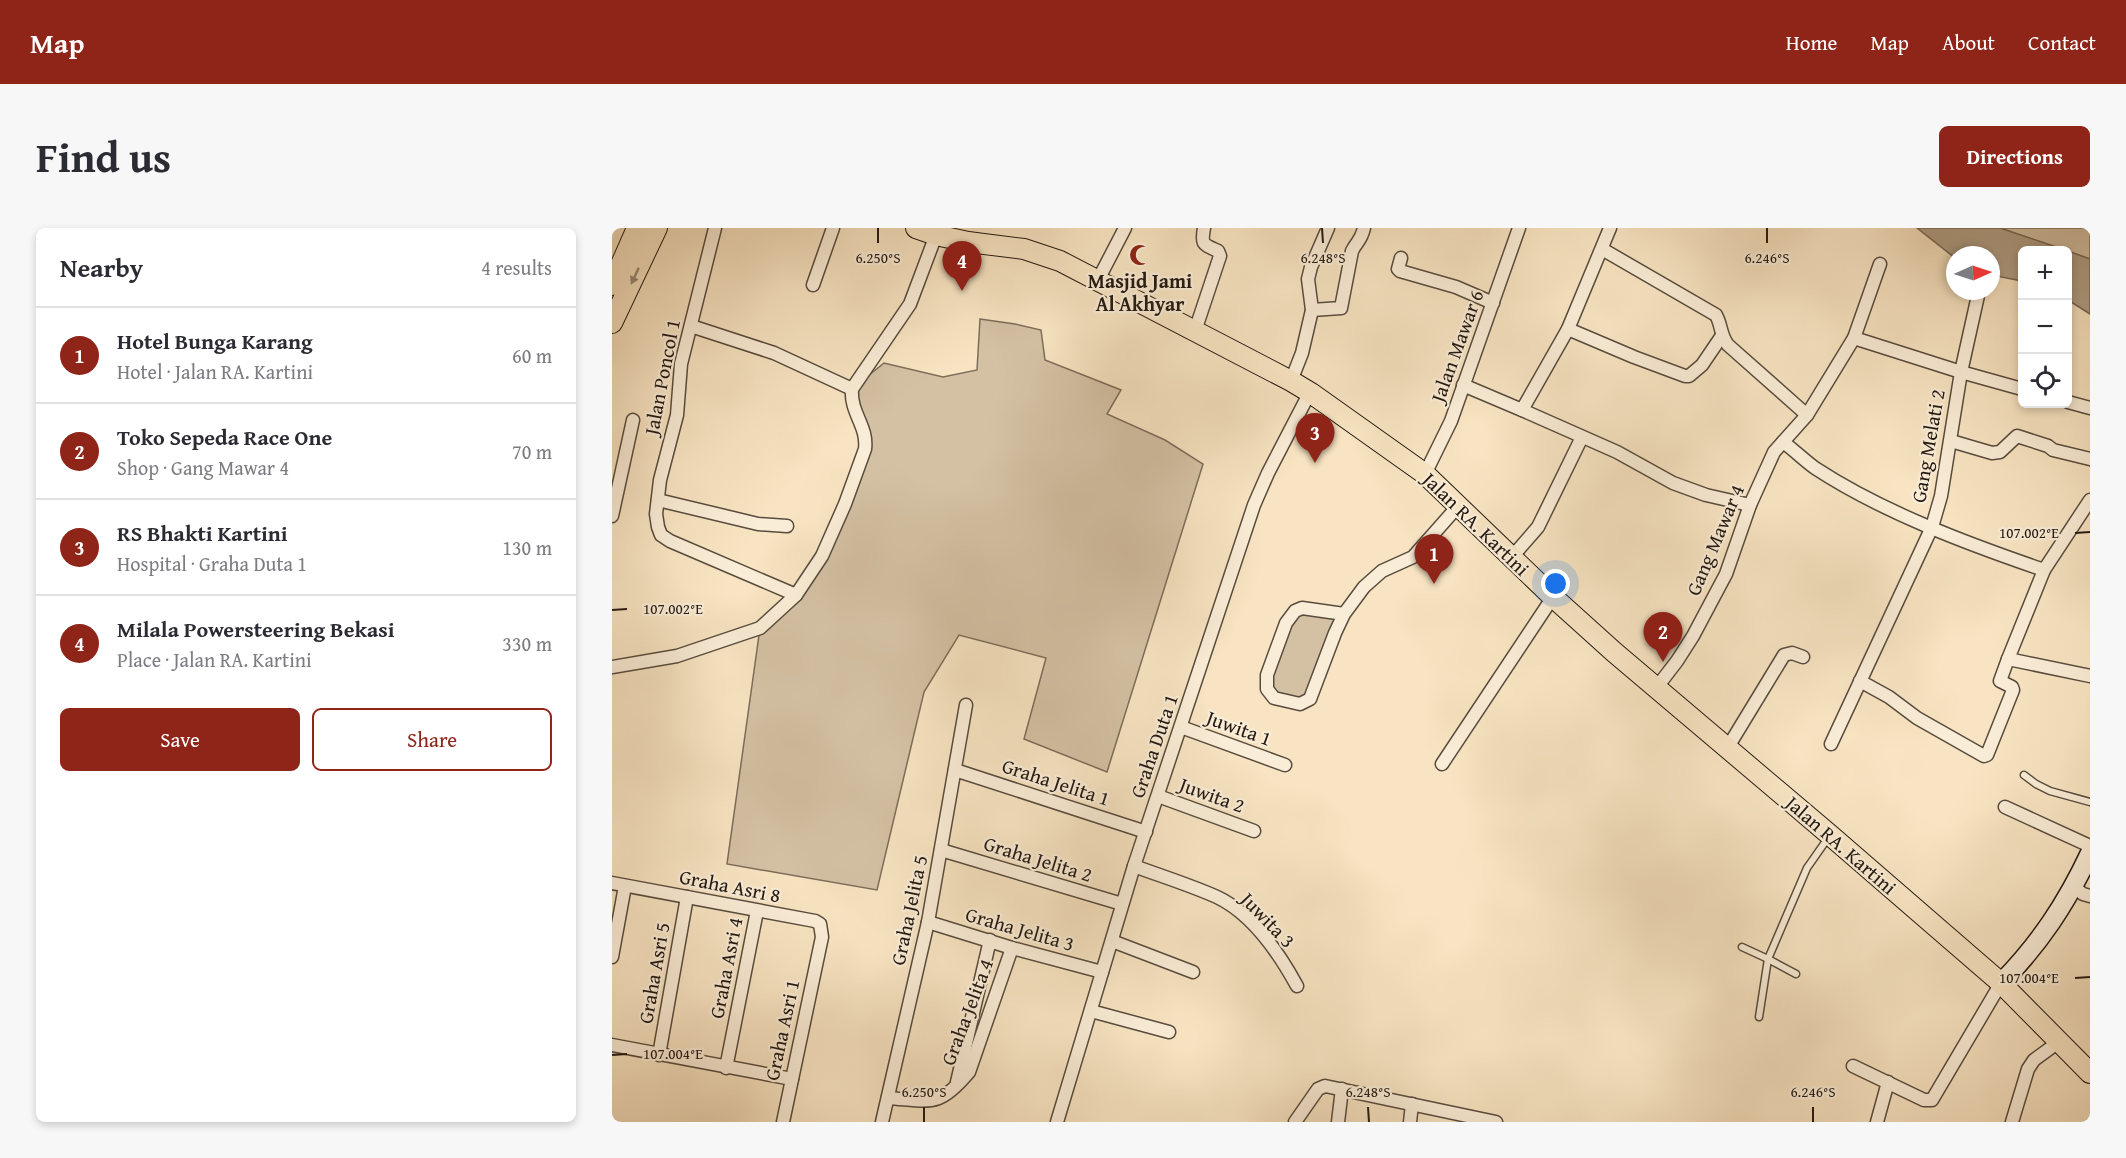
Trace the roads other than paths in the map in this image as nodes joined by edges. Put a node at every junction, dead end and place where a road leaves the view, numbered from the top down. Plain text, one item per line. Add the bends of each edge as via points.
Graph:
1 (637, 228) edge
2 (657, 228) edge
3 (715, 228) edge
4 (833, 228) edge
5 (916, 228) edge
6 (1125, 228) edge
7 (1204, 228) edge
8 (1328, 228) edge
9 (1364, 228) edge
10 (1519, 228) edge
11 (1610, 228) edge
12 (936, 235) junction
13 (1602, 249) junction
14 (1401, 258) dead end
15 (1880, 264) dead end
16 (1098, 280) junction
17 (612, 285) edge
18 (813, 285) dead end
19 (1977, 300) edge
20 (1493, 303) junction
21 (1312, 310) junction
22 (612, 323) edge
23 (691, 326) junction
24 (1568, 328) junction
25 (1195, 331) junction
26 (1721, 337) junction
27 (1854, 338) junction
28 (1960, 372) junction
29 (1291, 381) junction
30 (1463, 385) junction
31 (2018, 388) edge
32 (852, 389) junction
33 (1310, 392) junction
34 (2072, 403) edge
35 (2090, 408) edge
36 (1522, 410) junction
37 (1807, 416) junction
38 (633, 420) dead end
39 (1582, 437) junction
40 (1951, 441) junction
41 (1783, 442) junction
42 (2090, 459) edge
43 (1425, 474) junction
44 (658, 500) junction
45 (2090, 500) edge
46 (1459, 505) junction
47 (1750, 505) junction
48 (612, 516) edge
49 (787, 526) dead end
50 (1932, 527) junction
51 (1512, 557) junction
52 (2044, 570) junction
53 (796, 595) junction
54 (1553, 597) junction
55 (1344, 614) junction
56 (1803, 657) dead end
57 (2008, 659) junction
58 (612, 667) edge
59 (2090, 676) edge
60 (1860, 681) junction
61 (1659, 685) junction
62 (966, 705) dead end
63 (1181, 727) junction
64 (1831, 744) dead end
65 (1728, 747) junction
66 (1442, 764) dead end
67 (1285, 765) dead end
68 (955, 770) junction
69 (2024, 775) dead end
70 (1158, 796) junction
71 (2090, 802) edge
72 (2005, 807) dead end
73 (1254, 831) dead end
74 (1146, 832) junction
75 (1830, 835) junction
76 (2090, 846) edge
77 (941, 850) junction
78 (2090, 853) edge
79 (1134, 866) junction
80 (612, 883) edge
81 (626, 886) junction
82 (2082, 891) edge
83 (687, 897) junction
84 (1122, 904) junction
85 (758, 911) junction
86 (928, 922) junction
87 (990, 940) junction
88 (1112, 941) junction
89 (820, 945) joint
90 (1742, 946) dead end
91 (1012, 948) junction
92 (612, 957) edge
93 (1768, 959) junction
94 (1102, 972) junction
95 (1193, 972) dead end
96 (1797, 974) dead end
97 (2001, 983) junction
98 (1297, 986) dead end
99 (1091, 1011) junction
100 (1759, 1017) dead end
101 (1169, 1032) dead end
102 (2060, 1041) junction
103 (612, 1045) edge
104 (659, 1055) junction
105 (1853, 1066) dead end
106 (726, 1068) junction
107 (2090, 1073) edge
108 (792, 1080) junction
109 (1888, 1082) junction
110 (956, 1088) junction
111 (1342, 1089) junction
112 (888, 1098) junction
113 (1412, 1104) junction
114 (1061, 1120) edge
115 (1473, 1120) edge
116 (783, 1122) edge
117 (882, 1122) edge
118 (1295, 1122) edge
119 (1338, 1122) edge
120 (1410, 1122) edge
121 (1496, 1122) edge
122 (1877, 1122) edge
123 (2012, 1122) edge

1 - 17 main road
2 -> 22 main road
3 - 23 street, Jalan Poncol 1
4 - 18 street
5 - 12 main road, Jalan RA. Kartini
6 - 16 street
7 - 25 street via 1204,244 1220,256
8 - 21 street via 1308,279
9 - 21 street via 1352,251 1341,308
10 - 20 street, Jalan Mawar 6
11 - 13 street
12 - 16 main road, Jalan RA. Kartini via 1024,249
12 - 32 street via 910,304
13 - 24 street
13 - 26 street via 1716,315
14 - 20 street via 1400,271 1456,287
15 - 27 street, Gang Mawar 4
16 - 25 main road, Jalan RA. Kartini
19 - 28 street, Gang Melati 2
20 - 30 street, Jalan Mawar 6
21 - 29 street
23 - 32 street via 774,353
23 - 44 street, Jalan Poncol 1
24 - 26 street via 1685,376 1702,365
24 - 36 street
25 - 29 main road, Jalan RA. Kartini
26 - 37 street
27 - 28 street
27 - 37 street, Gang Mawar 4
28 - 31 street
28 - 40 street, Gang Melati 2
29 - 33 main road, Jalan RA. Kartini
30 - 36 street
30 - 43 street, Jalan Mawar 6
32 - 53 street via 851,402 866,439 865,449 822,556
33 - 43 main road, Jalan RA. Kartini
33 - 63 street, Graha Duta 1 via 1254,505
34 - 35 street
36 - 39 street
37 - 41 street, Gang Mawar 4
38 - 48 street
39 - 47 street via 1673,483
39 - 51 street via 1538,527
40 - 42 street via 1992,453 2000,452 2018,436
40 - 50 street, Gang Melati 2
41 - 47 street, Gang Mawar 4 via 1774,452
41 - 50 street via 1830,477
43 - 46 main road, Jalan RA. Kartini
44 - 49 street via 758,524
44 - 53 street, Jalan Poncol 1 via 656,514 661,535
45 - 52 street
46 - 51 main road, Jalan RA. Kartini
46 - 55 street via 1413,558 1383,571 1364,587
47 - 61 street, Gang Mawar 4 via 1726,574 1693,636
50 - 52 street
50 - 60 street, Gang Melati 2
51 - 54 main road, Jalan RA. Kartini
52 - 57 street
53 - 58 street via 760,628 677,656
54 - 61 main road, Jalan RA. Kartini via 1614,652
54 - 66 street
55 - 55 street via 1302,608 1295,611 1286,623 1267,675 1267,689 1274,698 1300,704 1310,699
56 - 65 street via 1784,655
57 - 59 street
57 - 60 street via 2000,681 2013,690 1984,756
60 - 64 street, Gang Melati 2
61 - 65 main road, Jalan RA. Kartini
62 - 68 street, Graha Jelita 5
63 - 67 street, Juwita 1
63 - 70 street, Graha Duta 1
65 - 75 main road, Jalan RA. Kartini
68 - 74 street, Graha Jelita 1
68 - 77 street, Graha Jelita 5
69 - 71 lane via 2050,791
70 - 73 street, Juwita 2
70 - 74 street, Graha Duta 1
72 - 76 street
74 - 79 street, Graha Duta 1
75 - 93 lane via 1807,868
75 - 97 main road, Jalan RA. Kartini
77 - 84 street, Graha Jelita 2
77 - 86 street, Graha Jelita 5
78 - 82 street
79 - 84 street, Graha Duta 1
79 - 98 street, Juwita 3 via 1219,898 1241,913 1272,947
80 - 81 street, Graha Asri 8
81 - 83 street, Graha Asri 8
81 - 92 street
82 - 97 street
83 - 85 street, Graha Asri 8
83 - 104 street, Graha Asri 5
84 - 88 street, Graha Duta 1
85 - 89 street, Graha Asri 8 via 815,921 822,931
85 - 106 street, Graha Asri 4
86 - 87 street, Graha Jelita 3
86 - 112 street, Graha Jelita 5
87 - 91 street, Graha Jelita 3
87 - 110 street
88 - 94 street, Graha Duta 1
88 - 95 street
89 - 108 street, Graha Asri 1
90 - 93 lane
91 - 94 street, Graha Jelita 3
91 - 110 street, Graha Jelita 4 via 969,1072
93 - 96 lane
93 - 100 lane
94 - 99 street, Graha Duta 1
97 - 102 main road, Jalan RA. Kartini
97 - 109 street via 1932,1100 1924,1100
99 - 101 street
99 - 114 street, Graha Duta 1
102 - 107 main road, Jalan RA. Kartini
102 - 123 street via 2028,1069
103 - 104 street
104 - 106 street
105 - 109 street
106 - 108 street
108 - 116 street, Graha Asri 1
109 - 122 street
110 - 112 street, Graha Jelita 4 via 945,1097 930,1101
111 - 113 street
111 - 118 street via 1318,1089
111 - 119 street
112 - 117 street, Graha Jelita 5
113 - 115 street
113 - 120 street
115 - 121 street

